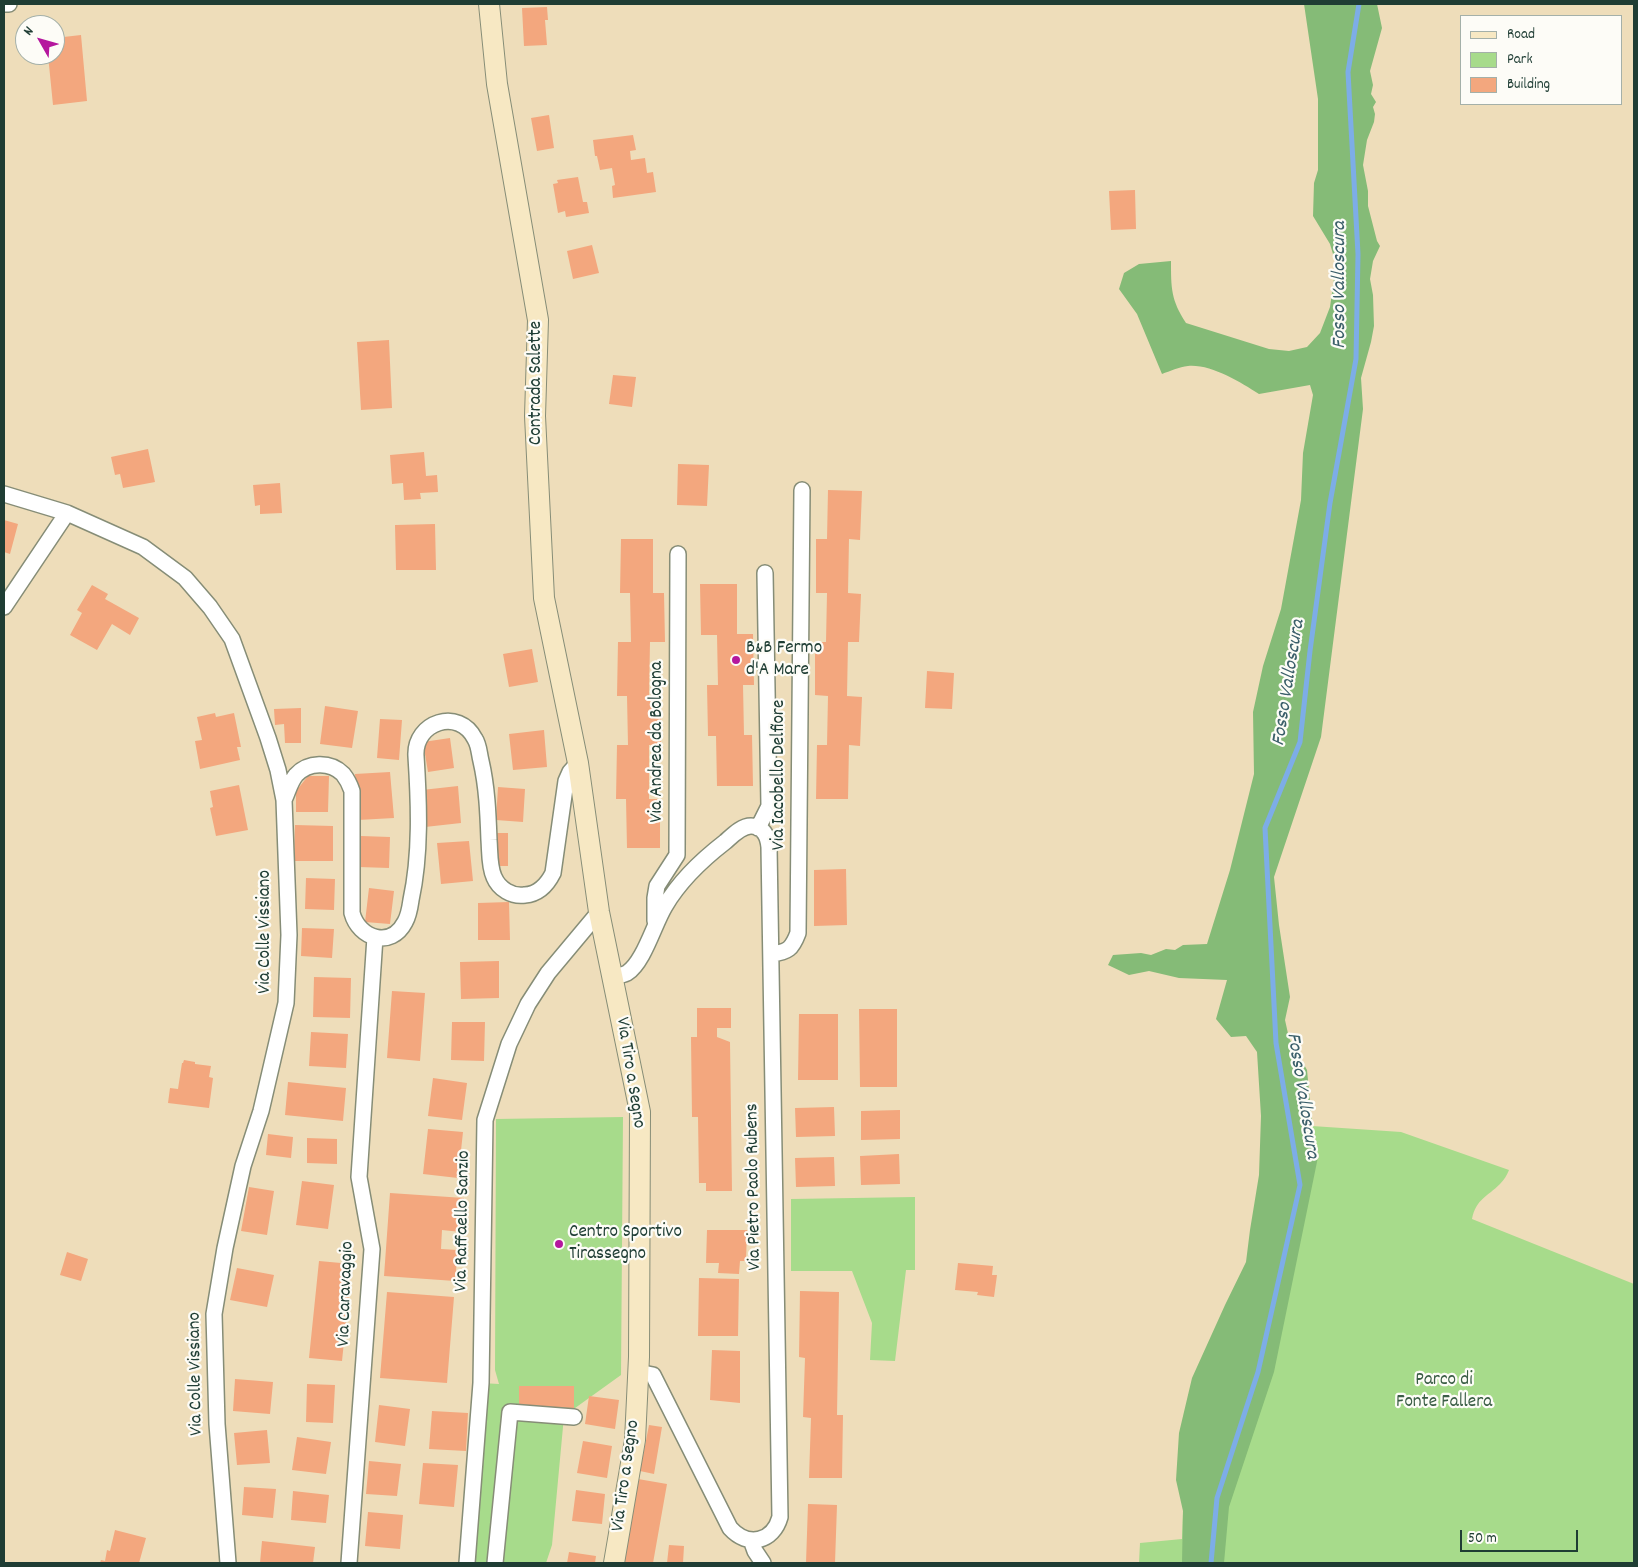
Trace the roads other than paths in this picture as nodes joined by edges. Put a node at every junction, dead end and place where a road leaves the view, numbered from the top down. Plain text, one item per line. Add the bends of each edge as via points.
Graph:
1 (4, 4) edge
2 (10, 4) edge
3 (489, 4) edge
4 (802, 490) dead end
5 (4, 494) edge
6 (68, 513) junction
7 (678, 554) dead end
8 (765, 573) dead end
9 (4, 607) edge
10 (578, 763) junction
11 (284, 800) junction
12 (758, 828) junction
13 (599, 912) junction
14 (656, 924) junction
15 (375, 937) junction
16 (771, 954) junction
17 (612, 977) junction
18 (638, 1372) junction
19 (574, 1417) dead end
20 (752, 1540) junction
21 (228, 1563) edge
22 (349, 1563) edge
23 (467, 1563) edge
24 (495, 1563) edge
25 (614, 1563) edge
26 (763, 1563) edge

1 - 2 street
3 - 10 main road, Contrada Salette via 496,84 538,320 535,416 544,598
4 - 16 street, Via Iacobello Delfiore via 798,933 788,950
5 - 6 street, Via Colle Vissiano
6 - 9 street
6 - 11 street, Via Colle Vissiano via 143,548 185,578 210,607 232,639 268,738
7 - 14 street, Via Andrea da Bologna via 677,855 657,886
8 - 12 street via 768,806
10 - 13 main road, Via Tiro a Segno
10 - 15 street via 566,781 553,873 548,883 525,896 512,894 496,881 491,867 486,782 475,738 466,728 452,722 436,723 428,728 417,747 417,876 408,916 396,932
11 - 15 street via 297,774 313,765 334,768 348,782 352,792 352,913 358,928
11 - 21 street, Via Colle Vissiano via 289,935 286,1003 261,1111 243,1166 214,1314 217,1424
12 - 14 street via 741,829 719,847 679,886
12 - 16 street, Via Pietro Paolo Rubens via 766,834 769,843
13 - 17 main road, Via Tiro a Segno
13 - 23 street, Via Raffaello Sanzio via 548,973 528,1004 509,1044 485,1120 481,1383
14 - 17 street via 634,967 626,974
15 - 22 street, Via Caravaggio via 359,1178 372,1249
16 - 20 street, Via Pietro Paolo Rubens via 780,1517 770,1534
17 - 18 main road, Via Tiro a Segno via 640,1112
18 - 20 street via 653,1375 730,1528
18 - 25 main road, Via Tiro a Segno via 635,1440
19 - 24 street via 510,1412
20 - 26 street

